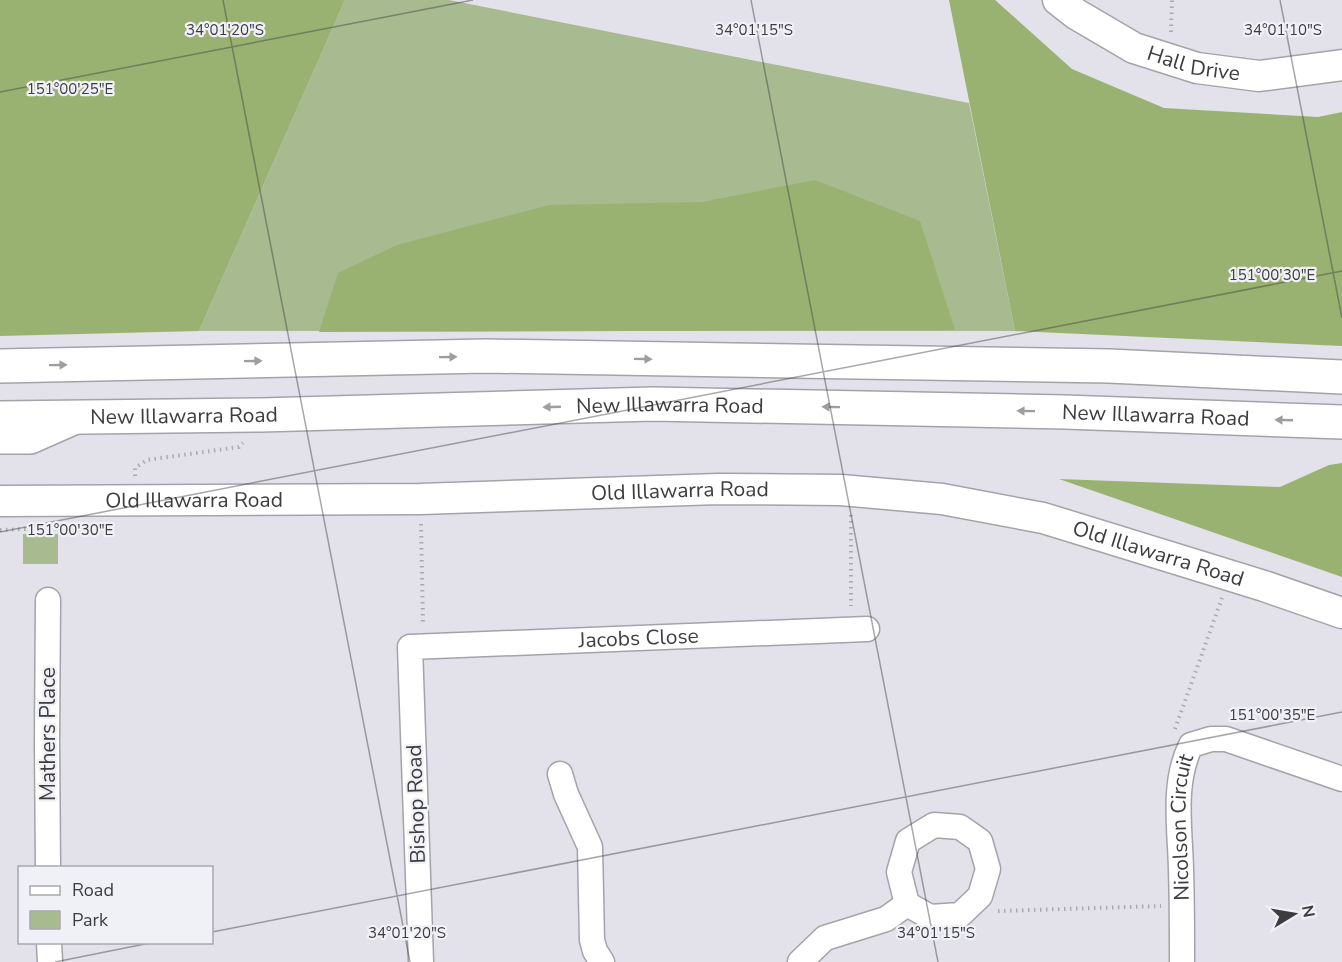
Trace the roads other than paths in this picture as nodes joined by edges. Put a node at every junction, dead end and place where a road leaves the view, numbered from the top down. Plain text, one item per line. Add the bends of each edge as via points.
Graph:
1 (1058, 0) edge
2 (1342, 65) edge
3 (0, 366) edge
4 (1342, 377) edge
5 (73, 417) junction
6 (0, 418) edge
7 (1342, 422) edge
8 (0, 436) edge
9 (0, 501) edge
10 (48, 600) dead end
11 (1342, 613) edge
12 (859, 630) road end
13 (417, 647) joint
14 (560, 774) dead end
15 (1342, 779) edge
16 (48, 866) edge
17 (907, 904) junction
18 (50, 944) edge
19 (50, 962) edge
20 (421, 962) edge
21 (602, 962) edge
22 (800, 962) edge
23 (1182, 962) edge

1 - 2 street, Hall Drive via 1134,48 1197,68 1259,76
3 -> 4 main road via 486,356 1108,366
5 - 6 main road, New Illawarra Road
7 -> 5 main road, New Illawarra Road via 652,404
5 - 8 main road via 30,437
9 - 11 street, Old Illawarra Road via 420,499 718,489 841,490 942,499 1043,518
10 - 16 street, Mathers Place
12 - 13 street, Jacobs Close
13 - 20 street, Bishop Road
14 - 21 street via 590,847 592,940
15 - 23 street, Nicolson Circuit via 1226,739 1191,745 1184,759 1179,801
17 - 17 street via 898,872 908,841 934,825 960,827 980,841 988,869 981,896 960,915 930,917
17 - 22 street via 886,919 825,938
18 - 19 street

